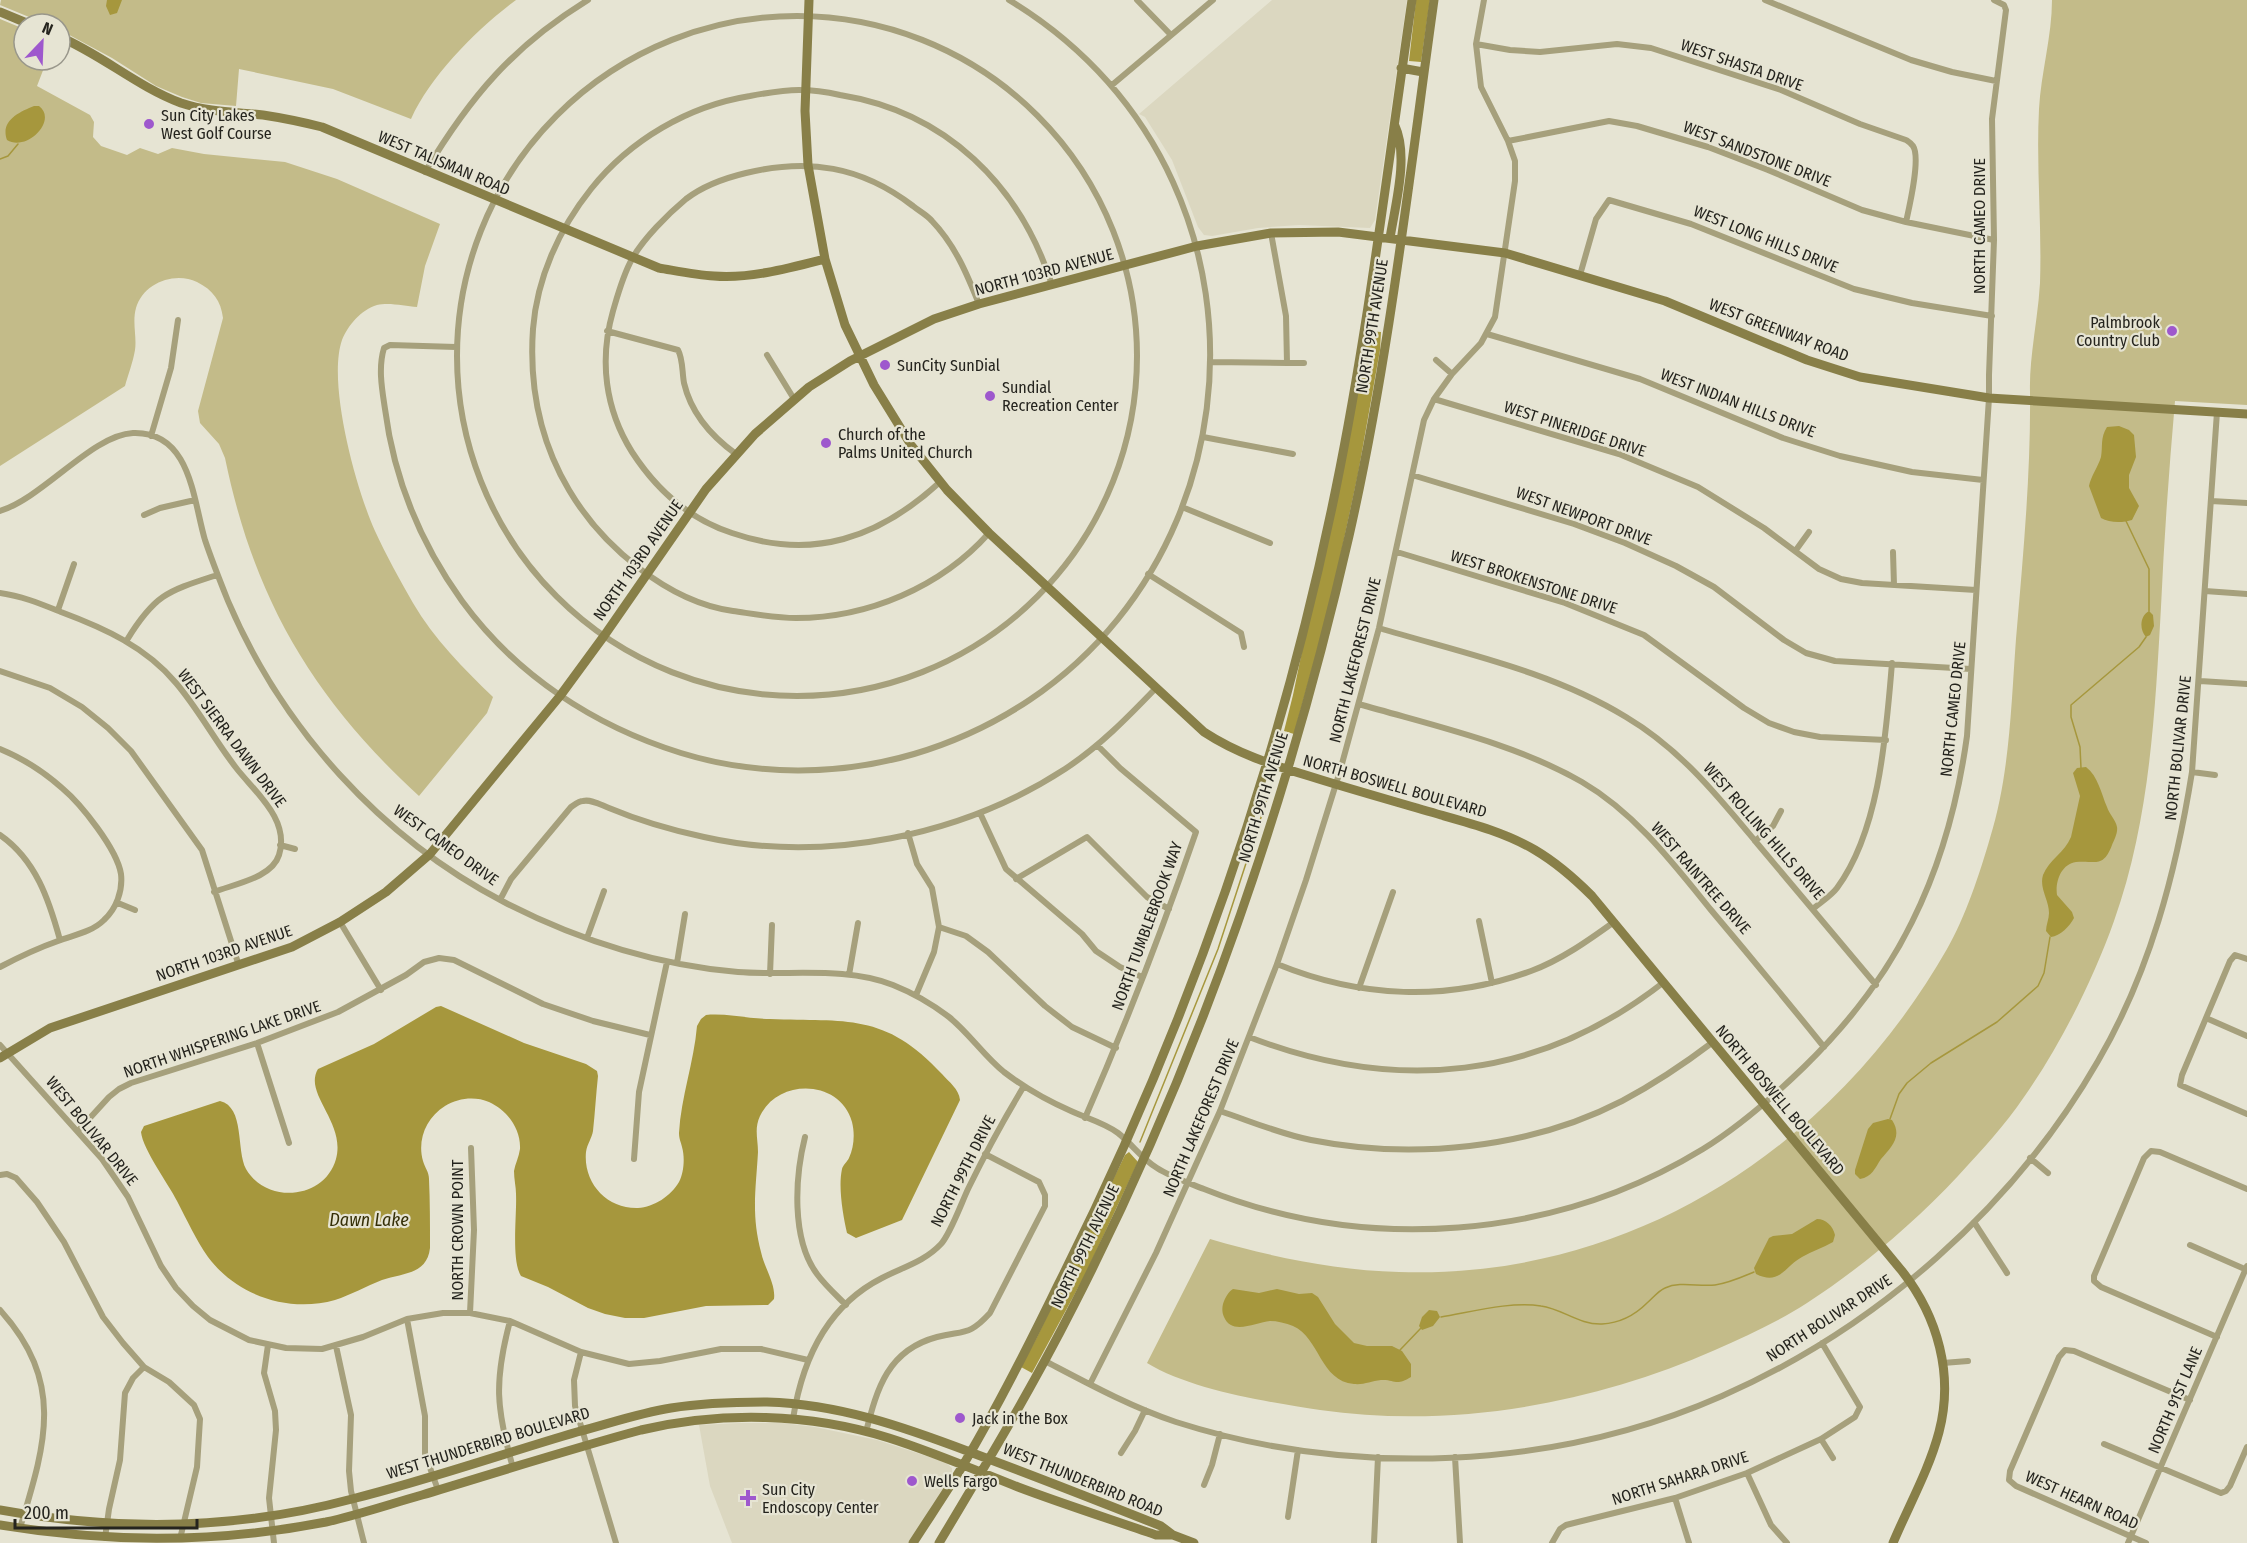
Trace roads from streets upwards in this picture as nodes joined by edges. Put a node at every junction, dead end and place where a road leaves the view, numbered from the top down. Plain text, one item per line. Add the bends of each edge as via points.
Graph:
1 (588, 0) edge
2 (809, 0) edge
3 (1009, 0) edge
4 (1137, 0) edge
5 (1213, 0) edge
6 (1412, 0) edge
7 (1434, 0) edge
8 (1484, 0) edge
9 (1765, 0) edge
10 (1994, 0) edge
11 (808, 15) junction
12 (1171, 35) junction
13 (72, 43) edge
14 (1476, 44) junction
15 (1401, 68) junction
16 (1423, 72) junction
17 (1996, 81) junction
18 (1112, 85) junction
19 (806, 90) junction
20 (1394, 124) junction
21 (1508, 141) junction
22 (808, 165) junction
23 (425, 172) junction
24 (492, 200) junction
25 (1906, 222) junction
26 (563, 230) junction
27 (1271, 233) junction
28 (1379, 237) junction
29 (1390, 238) junction
30 (1401, 240) junction
31 (1994, 240) junction
32 (1197, 246) junction
33 (1505, 253) junction
34 (632, 258) junction
35 (825, 259) junction
36 (1125, 266) junction
37 (1580, 275) junction
38 (1052, 285) junction
39 (979, 304) junction
40 (1992, 316) junction
41 (178, 320) dead end
42 (608, 331) junction
43 (1487, 334) junction
44 (456, 347) junction
45 (767, 355) dead end
46 (860, 355) junction
47 (1436, 360) dead end
48 (1211, 362) junction
49 (1287, 363) junction
50 (1304, 363) dead end
51 (1452, 374) junction
52 (1989, 398) junction
53 (794, 399) junction
54 (1434, 399) junction
55 (2217, 412) junction
56 (2247, 414) edge
57 (151, 436) junction
58 (1203, 437) junction
59 (736, 454) junction
60 (1293, 454) dead end
61 (1412, 475) junction
62 (1983, 480) junction
63 (940, 482) junction
64 (195, 500) junction
65 (2211, 501) junction
66 (2247, 503) edge
67 (1182, 507) junction
68 (0, 511) edge
69 (689, 513) junction
70 (144, 515) dead end
71 (1809, 532) dead end
72 (989, 533) junction
73 (1270, 543) dead end
74 (1796, 550) junction
75 (1396, 552) junction
76 (1893, 552) dead end
77 (74, 564) dead end
78 (647, 574) junction
79 (1149, 574) junction
80 (217, 575) junction
81 (1894, 585) junction
82 (1048, 587) junction
83 (1976, 590) junction
84 (2205, 591) junction
85 (0, 593) edge
86 (2247, 594) edge
87 (58, 610) junction
88 (1379, 628) junction
89 (604, 636) junction
90 (1102, 637) junction
91 (127, 640) junction
92 (1244, 647) dead end
93 (1892, 663) junction
94 (1971, 669) junction
95 (0, 671) edge
96 (2200, 681) junction
97 (2247, 684) edge
98 (1156, 688) junction
99 (560, 696) junction
100 (1359, 704) junction
101 (1886, 740) junction
102 (1097, 745) junction
103 (0, 749) edge
104 (1267, 762) junction
105 (1288, 770) junction
106 (2193, 772) junction
107 (2215, 775) dead end
108 (1336, 785) junction
109 (1780, 811) dead end
110 (980, 813) junction
111 (908, 833) junction
112 (0, 835) edge
113 (1755, 841) junction
114 (280, 845) junction
115 (295, 849) dead end
116 (430, 854) junction
117 (1016, 879) junction
118 (604, 891) dead end
119 (1393, 891) dead end
120 (214, 892) junction
121 (500, 900) junction
122 (118, 903) junction
123 (1169, 909) junction
124 (1813, 909) junction
125 (135, 910) dead end
126 (686, 914) dead end
127 (1479, 921) dead end
128 (340, 922) junction
129 (858, 922) dead end
130 (1614, 922) junction
131 (772, 924) dead end
132 (939, 927) junction
133 (587, 938) junction
134 (60, 940) junction
135 (2247, 959) edge
136 (667, 962) junction
137 (677, 963) junction
138 (1277, 964) junction
139 (239, 966) junction
140 (0, 967) edge
141 (770, 974) junction
142 (849, 975) junction
143 (1142, 977) junction
144 (1664, 982) junction
145 (1492, 983) junction
146 (1876, 986) junction
147 (1359, 988) junction
148 (381, 990) junction
149 (916, 995) junction
150 (2206, 1018) junction
151 (650, 1035) junction
152 (2247, 1036) edge
153 (1249, 1037) junction
154 (1713, 1042) junction
155 (257, 1043) junction
156 (0, 1045) edge
157 (1824, 1047) junction
158 (1116, 1048) junction
159 (4, 1055) edge
160 (1024, 1086) junction
161 (1764, 1104) junction
162 (1220, 1111) junction
163 (2247, 1114) edge
164 (1085, 1118) junction
165 (78, 1131) junction
166 (805, 1137) dead end
167 (1126, 1141) junction
168 (289, 1143) dead end
169 (471, 1148) dead end
170 (985, 1154) junction
171 (1144, 1158) junction
172 (2030, 1158) junction
173 (634, 1159) dead end
174 (2048, 1173) dead end
175 (0, 1175) edge
176 (1189, 1183) junction
177 (2247, 1190) edge
178 (1974, 1222) junction
179 (2190, 1245) dead end
180 (2247, 1268) edge
181 (2007, 1273) dead end
182 (1910, 1281) junction
183 (846, 1305) junction
184 (0, 1310) edge
185 (470, 1313) junction
186 (407, 1319) junction
187 (510, 1321) junction
188 (2217, 1337) junction
189 (1822, 1343) junction
190 (268, 1345) junction
191 (336, 1346) junction
192 (581, 1352) junction
193 (808, 1360) junction
194 (1045, 1361) junction
195 (1968, 1361) dead end
196 (1943, 1363) junction
197 (144, 1367) junction
198 (1090, 1384) junction
199 (2190, 1400) junction
200 (795, 1404) junction
201 (1145, 1410) junction
202 (870, 1417) junction
203 (793, 1419) junction
204 (582, 1431) junction
205 (866, 1432) junction
206 (1220, 1434) junction
207 (1821, 1439) junction
208 (2104, 1444) dead end
209 (586, 1445) junction
210 (2247, 1447) edge
211 (1298, 1450) junction
212 (509, 1453) junction
213 (1121, 1453) dead end
214 (980, 1455) junction
215 (1378, 1457) junction
216 (1455, 1457) junction
217 (1833, 1458) dead end
218 (513, 1468) junction
219 (2161, 1468) junction
220 (972, 1469) junction
221 (1747, 1473) junction
222 (433, 1476) junction
223 (1204, 1485) dead end
224 (438, 1490) junction
225 (1675, 1498) junction
226 (353, 1499) junction
227 (0, 1510) edge
228 (24, 1514) junction
229 (356, 1514) junction
230 (270, 1516) junction
231 (1288, 1517) dead end
232 (107, 1523) junction
233 (182, 1524) junction
234 (0, 1525) edge
235 (20, 1528) junction
236 (272, 1531) junction
237 (2132, 1536) junction
238 (105, 1538) junction
239 (69, 1539) edge
240 (179, 1539) junction
241 (1171, 1539) edge
242 (274, 1543) edge
243 (364, 1543) edge
244 (616, 1543) edge
245 (913, 1543) edge
246 (939, 1543) edge
247 (1194, 1543) edge
248 (1374, 1543) edge
249 (1460, 1543) edge
250 (1552, 1543) edge
251 (1689, 1543) edge
252 (1787, 1543) edge
253 (1893, 1543) edge
254 (2128, 1543) edge
255 (2146, 1543) edge

1 - 23 street via 546,28 497,71 452,128
2 - 11 street, NORTH BOSWELL BOULEVARD
3 - 18 street via 1065,39
4 - 12 street
5 - 12 street
6 - 15 street, NORTH 99TH AVENUE
7 - 16 street, NORTH 99TH AVENUE
8 - 14 street, NORTH LAKEFOREST DRIVE
9 - 17 street via 1911,60
10 - 17 street, NORTH CAMEO DRIVE via 2006,10
11 - 19 street, NORTH BOSWELL BOULEVARD
11 - 24 street via 767,16 698,31 634,57 568,104 541,131
11 - 36 street via 858,20 904,32 948,50 1004,86 1058,138 1080,169 1102,207
12 - 18 street
13 - 23 street, WEST TALISMAN ROAD via 180,102 322,127
14 - 21 street, NORTH LAKEFOREST DRIVE via 1481,87
14 - 25 street, WEST SHASTA DRIVE via 1540,52 1617,44 1651,48 1781,90 1906,140 1915,151 1914,183
15 - 16 street
15 - 20 street, NORTH 99TH AVENUE
16 - 30 street, NORTH 99TH AVENUE
17 - 31 street, NORTH CAMEO DRIVE via 1992,131
18 - 32 street via 1171,176
19 - 22 street, NORTH BOSWELL BOULEVARD
19 - 26 street via 736,98 667,125 618,159 598,179
19 - 38 street via 886,105 950,139 980,164 1020,213
20 - 28 street, NORTH 99TH AVENUE
20 - 29 street, NORTH 99TH AVENUE via 1401,138 1402,154
21 - 25 street, WEST SANDSTONE DRIVE via 1609,121 1636,126 1708,147 1862,210
21 - 33 street, NORTH LAKEFOREST DRIVE via 1515,161 1515,181
22 - 34 street via 755,171 706,188 686,199
22 - 35 street, NORTH BOSWELL BOULEVARD
22 - 39 street via 859,175 898,195 931,219 963,264
23 - 24 street, WEST TALISMAN ROAD
24 - 26 street, WEST TALISMAN ROAD
24 - 44 street via 466,273
25 - 31 street, WEST SANDSTONE DRIVE
26 - 34 street, WEST TALISMAN ROAD
26 - 78 street via 534,315 531,351 536,406 551,456 574,500 611,544
27 - 28 street, NORTH 103RD AVENUE via 1322,231
27 - 32 street, NORTH 103RD AVENUE
27 - 49 street via 1286,316
28 - 29 street, WEST GREENWAY ROAD
28 - 104 street, NORTH 99TH AVENUE via 1336,490
29 - 30 street, WEST GREENWAY ROAD
30 - 33 street, WEST GREENWAY ROAD
30 - 105 street, NORTH 99TH AVENUE via 1350,533
31 - 40 street, NORTH CAMEO DRIVE
32 - 36 street, NORTH 103RD AVENUE
32 - 48 street via 1209,306
33 - 37 street, WEST GREENWAY ROAD
33 - 43 street, NORTH LAKEFOREST DRIVE via 1496,310
34 - 35 street, WEST TALISMAN ROAD via 658,268 715,276 794,267
34 - 42 street
35 - 46 street, NORTH BOSWELL BOULEVARD via 845,325
36 - 38 street, NORTH 103RD AVENUE
36 - 82 street via 1135,313 1138,362 1126,444 1100,513
37 - 40 street, WEST LONG HILLS DRIVE via 1596,219 1609,200 1691,224 1854,289
37 - 52 street, WEST GREENWAY ROAD via 1665,301 1807,360 1860,377
38 - 39 street, NORTH 103RD AVENUE
39 - 46 street, NORTH 103RD AVENUE via 934,320
40 - 52 street, NORTH CAMEO DRIVE
41 - 57 street via 171,368
42 - 59 street via 678,350 686,390 698,417
42 - 69 street via 605,377 624,439 654,481
43 - 51 street, NORTH LAKEFOREST DRIVE
43 - 62 street, WEST INDIAN HILLS DRIVE via 1640,379 1783,438 1840,456 1912,472
44 - 89 street via 460,412 488,501 516,549 549,590
44 - 99 street via 384,348 383,401 402,487 432,555 468,609 520,665
45 - 53 street
46 - 53 street, NORTH 103RD AVENUE
46 - 63 street, NORTH BOSWELL BOULEVARD via 898,425
47 - 51 street
48 - 49 street
48 - 58 street
49 - 50 street
51 - 54 street, NORTH LAKEFOREST DRIVE
52 - 55 street, WEST GREENWAY ROAD
52 - 62 street, NORTH CAMEO DRIVE
53 - 59 street, NORTH 103RD AVENUE
54 - 61 street, NORTH LAKEFOREST DRIVE via 1424,420
54 - 74 street, WEST PINERIDGE DRIVE via 1619,454 1727,504
55 - 56 street, WEST GREENWAY ROAD
55 - 65 street, NORTH BOLIVAR DRIVE
57 - 64 street, WEST CAMEO DRIVE via 164,441 180,457
57 - 68 street via 128,433 107,441 35,493
58 - 60 street
58 - 67 street
59 - 69 street, NORTH 103RD AVENUE
61 - 75 street, NORTH LAKEFOREST DRIVE
61 - 93 street, WEST NEWPORT DRIVE via 1574,524 1676,566 1714,587 1806,654 1835,661
62 - 83 street, NORTH CAMEO DRIVE
63 - 69 street via 900,515 867,532 809,545 748,539
63 - 72 street, NORTH BOSWELL BOULEVARD
64 - 70 street
64 - 80 street, WEST CAMEO DRIVE
65 - 66 street
65 - 84 street, NORTH BOLIVAR DRIVE
67 - 73 street
67 - 79 street
69 - 78 street, NORTH 103RD AVENUE
71 - 74 street
72 - 78 street via 944,573 909,593 832,616 771,617 723,610 681,594
72 - 82 street, NORTH BOSWELL BOULEVARD
74 - 81 street, WEST PINERIDGE DRIVE via 1840,579
75 - 88 street, NORTH LAKEFOREST DRIVE
75 - 101 street, WEST BROKENSTONE DRIVE via 1564,603 1644,634 1769,723 1820,737
76 - 81 street
77 - 87 street
78 - 89 street, NORTH 103RD AVENUE
79 - 90 street
79 - 92 street via 1241,633
80 - 91 street via 173,589 141,617
80 - 116 street, WEST CAMEO DRIVE via 256,660 298,724 376,811
81 - 83 street, WEST PINERIDGE DRIVE
82 - 89 street via 1019,615 968,651 887,685 834,695 736,691 678,675
82 - 90 street, NORTH BOSWELL BOULEVARD
83 - 94 street, NORTH CAMEO DRIVE
84 - 86 street
84 - 96 street, NORTH BOLIVAR DRIVE
85 - 87 street, WEST SIERRA DAWN DRIVE via 21,596
87 - 91 street, WEST SIERRA DAWN DRIVE
88 - 100 street, NORTH LAKEFOREST DRIVE
88 - 113 street, WEST ROLLING HILLS DRIVE via 1557,683 1627,717 1686,762
89 - 99 street, NORTH 103RD AVENUE
90 - 98 street, NORTH BOSWELL BOULEVARD
90 - 99 street via 1045,689 968,735 900,758 832,769 772,770 697,758 636,737
91 - 114 street, WEST SIERRA DAWN DRIVE via 176,681 226,755 274,814 282,835
93 - 94 street, WEST NEWPORT DRIVE
93 - 101 street
94 - 146 street, NORTH CAMEO DRIVE via 1962,770 1943,848 1911,926
95 - 120 street via 50,688 82,707 131,751 202,850
96 - 97 street
96 - 106 street, NORTH BOLIVAR DRIVE
98 - 102 street
98 - 104 street, NORTH BOSWELL BOULEVARD via 1210,736 1235,751
99 - 116 street, NORTH 103RD AVENUE
100 - 108 street, NORTH LAKEFOREST DRIVE
100 - 157 street, WEST RAINTREE DRIVE via 1546,763 1614,804 1659,846
101 - 124 street via 1875,797 1850,867 1836,890
102 - 110 street via 1024,793
102 - 123 street, NORTH TUMBLEBROOK WAY via 1196,832
103 - 122 street via 63,788 91,820 121,874
104 - 105 street, NORTH BOSWELL BOULEVARD
104 - 167 street, NORTH 99TH AVENUE via 1214,925 1161,1065
105 - 108 street, NORTH BOSWELL BOULEVARD
105 - 171 street, NORTH 99TH AVENUE via 1237,928
106 - 107 street
106 - 172 street, NORTH BOLIVAR DRIVE via 2166,898 2129,998 2098,1061
108 - 130 street, NORTH BOSWELL BOULEVARD via 1516,840 1569,875
108 - 138 street, NORTH LAKEFOREST DRIVE
109 - 113 street via 1773,826
110 - 111 street
110 - 117 street via 1006,869
111 - 121 street via 874,841 810,847 748,844 652,825 582,800 571,807 511,879
111 - 132 street via 917,864 932,888
112 - 134 street via 40,881
113 - 124 street, WEST ROLLING HILLS DRIVE
114 - 115 street
114 - 120 street via 272,867
116 - 121 street, WEST CAMEO DRIVE
116 - 128 street, NORTH 103RD AVENUE via 387,892
117 - 123 street via 1087,837 1147,897
117 - 143 street via 1082,934 1096,951
118 - 133 street
119 - 147 street
120 - 139 street
121 - 133 street, WEST CAMEO DRIVE
122 - 125 street
122 - 134 street via 104,921
123 - 143 street, NORTH TUMBLEBROOK WAY
124 - 146 street, WEST ROLLING HILLS DRIVE
126 - 137 street
127 - 145 street
128 - 139 street, NORTH 103RD AVENUE via 292,947
128 - 148 street
129 - 142 street
130 - 144 street, NORTH BOSWELL BOULEVARD
130 - 145 street via 1565,954
131 - 141 street
132 - 149 street via 930,963
132 - 158 street via 966,936 1072,1027
133 - 136 street, WEST CAMEO DRIVE
134 - 140 street
135 - 150 street via 2235,955
136 - 137 street, WEST CAMEO DRIVE
136 - 151 street
137 - 141 street, WEST CAMEO DRIVE
138 - 147 street via 1318,980
138 - 153 street, NORTH LAKEFOREST DRIVE
139 - 159 street, NORTH 103RD AVENUE via 70,1020
141 - 142 street, WEST CAMEO DRIVE
142 - 149 street, WEST CAMEO DRIVE via 883,981
143 - 158 street, NORTH TUMBLEBROOK WAY
144 - 153 street via 1623,1011 1571,1038 1490,1065 1465,1069 1408,1071 1347,1066 1315,1060
144 - 154 street, NORTH BOSWELL BOULEVARD
145 - 147 street via 1421,993
146 - 157 street, NORTH CAMEO DRIVE
148 - 151 street, NORTH WHISPERING LAKE DRIVE via 424,962 439,958 462,964 543,1004
148 - 155 street, NORTH WHISPERING LAKE DRIVE via 338,1012
149 - 160 street, WEST CAMEO DRIVE via 949,1017 988,1058
150 - 152 street
150 - 163 street via 2180,1085
151 - 173 street via 639,1092
153 - 162 street, NORTH LAKEFOREST DRIVE
154 - 161 street, NORTH BOSWELL BOULEVARD
154 - 162 street via 1621,1102 1554,1129 1497,1143 1414,1151 1349,1146 1309,1140
155 - 165 street, NORTH WHISPERING LAKE DRIVE via 119,1089
155 - 168 street
156 - 159 street, WEST BOLIVAR DRIVE
157 - 161 street, NORTH CAMEO DRIVE
158 - 164 street, NORTH TUMBLEBROOK WAY
159 - 165 street, WEST BOLIVAR DRIVE
160 - 164 street, WEST CAMEO DRIVE
160 - 170 street, NORTH 99TH DRIVE
161 - 176 street, NORTH CAMEO DRIVE via 1706,1147 1619,1191 1519,1220 1473,1227 1374,1229 1324,1223 1264,1210
161 - 182 street, NORTH BOSWELL BOULEVARD
162 - 176 street, NORTH LAKEFOREST DRIVE
164 - 167 street, WEST CAMEO DRIVE via 1113,1130
165 - 190 street, WEST BOLIVAR DRIVE via 128,1197 160,1266 176,1288 210,1320 249,1341
166 - 183 street via 798,1185 805,1249 818,1275
167 - 171 street, WEST CAMEO DRIVE
167 - 214 street, NORTH 99TH AVENUE
169 - 185 street, NORTH CROWN POINT via 474,1230
170 - 183 street, NORTH 99TH DRIVE via 942,1243 923,1260 865,1287
170 - 202 street via 1039,1182 1045,1195 1044,1206 990,1313 978,1327 930,1339 906,1351 882,1380
171 - 176 street, WEST CAMEO DRIVE
171 - 194 street, NORTH 99TH AVENUE
172 - 174 street
172 - 178 street, NORTH BOLIVAR DRIVE via 2006,1190
175 - 197 street via 16,1178 38,1202 103,1317
176 - 198 street, NORTH LAKEFOREST DRIVE
177 - 188 street via 2151,1151 2144,1158 2095,1274 2094,1281 2101,1287
178 - 181 street
178 - 182 street, NORTH BOLIVAR DRIVE
179 - 180 street
180 - 188 street, NORTH 91ST LANE
182 - 189 street, NORTH BOLIVAR DRIVE
182 - 196 street, NORTH BOSWELL BOULEVARD via 1928,1310
183 - 193 street, NORTH 99TH DRIVE via 820,1336
184 - 228 street via 29,1353 44,1408 41,1455
185 - 186 street, WEST BOLIVAR DRIVE
185 - 187 street, WEST BOLIVAR DRIVE
186 - 191 street, WEST BOLIVAR DRIVE
186 - 222 street via 425,1416 425,1454
187 - 192 street, WEST BOLIVAR DRIVE
187 - 212 street via 501,1354 498,1390 499,1414
188 - 199 street, NORTH 91ST LANE
189 - 207 street, NORTH SAHARA DRIVE via 1860,1407 1855,1417
189 - 216 street, NORTH BOLIVAR DRIVE via 1719,1398 1631,1428 1539,1448
190 - 191 street, WEST BOLIVAR DRIVE via 304,1350
190 - 230 street via 264,1373 276,1430
191 - 226 street via 351,1415 349,1471
192 - 193 street, WEST BOLIVAR DRIVE via 629,1364 721,1348 773,1351
192 - 204 street via 574,1392
193 - 200 street, NORTH 99TH DRIVE
194 - 198 street, NORTH BOLIVAR DRIVE
194 - 214 street, NORTH 99TH AVENUE
195 - 196 street
196 - 253 street, NORTH BOSWELL BOULEVARD via 1944,1400 1939,1433
197 - 232 street via 125,1393 120,1460
197 - 233 street via 194,1404 201,1419 197,1467
198 - 201 street, NORTH BOLIVAR DRIVE
199 - 219 street, NORTH 91ST LANE
199 - 237 street, WEST HEARN ROAD via 2065,1350 2010,1471 2009,1480 2016,1486
200 - 202 street, WEST THUNDERBIRD BOULEVARD
200 - 203 street, NORTH 99TH DRIVE
200 - 204 street, WEST THUNDERBIRD BOULEVARD via 719,1403 670,1408
201 - 206 street, NORTH BOLIVAR DRIVE
201 - 213 street
202 - 205 street
202 - 214 street, WEST THUNDERBIRD BOULEVARD
203 - 205 street, WEST THUNDERBIRD BOULEVARD
203 - 209 street, WEST THUNDERBIRD BOULEVARD via 730,1418 680,1423
204 - 209 street
204 - 212 street, WEST THUNDERBIRD BOULEVARD
205 - 220 street, WEST THUNDERBIRD BOULEVARD
206 - 211 street, NORTH BOLIVAR DRIVE
206 - 223 street
207 - 217 street
207 - 221 street, NORTH SAHARA DRIVE
208 - 219 street
209 - 218 street, WEST THUNDERBIRD BOULEVARD
209 - 244 street
210 - 219 street via 2224,1492
211 - 215 street, NORTH BOLIVAR DRIVE
211 - 231 street
212 - 218 street
212 - 222 street, WEST THUNDERBIRD BOULEVARD
214 - 220 street, NORTH 99TH AVENUE
214 - 220 street, NORTH 99TH AVENUE
214 - 241 street, WEST THUNDERBIRD ROAD via 1161,1526
215 - 216 street, NORTH BOLIVAR DRIVE
215 - 248 street
216 - 249 street
218 - 224 street, WEST THUNDERBIRD BOULEVARD
219 - 237 street, NORTH 91ST LANE
220 - 241 street, WEST THUNDERBIRD ROAD
220 - 245 street, NORTH 99TH AVENUE
220 - 246 street, NORTH 99TH AVENUE
221 - 225 street, NORTH SAHARA DRIVE
221 - 252 street via 1772,1525
222 - 224 street
222 - 226 street, WEST THUNDERBIRD BOULEVARD
224 - 229 street, WEST THUNDERBIRD BOULEVARD
225 - 250 street, NORTH SAHARA DRIVE via 1566,1525
225 - 251 street
226 - 229 street
226 - 230 street, WEST THUNDERBIRD BOULEVARD
227 - 228 street, WEST THUNDERBIRD BOULEVARD
228 - 232 street, WEST THUNDERBIRD BOULEVARD
228 - 235 street
229 - 236 street, WEST THUNDERBIRD BOULEVARD
229 - 243 street
230 - 233 street, WEST THUNDERBIRD BOULEVARD
230 - 236 street
232 - 233 street, WEST THUNDERBIRD BOULEVARD
232 - 238 street
233 - 240 street
234 - 235 street, WEST THUNDERBIRD BOULEVARD
235 - 239 street, WEST THUNDERBIRD BOULEVARD
236 - 240 street, WEST THUNDERBIRD BOULEVARD
236 - 242 street
237 - 254 street, NORTH 91ST LANE
237 - 255 street, WEST HEARN ROAD
238 - 239 street, WEST THUNDERBIRD BOULEVARD
238 - 240 street, WEST THUNDERBIRD BOULEVARD
241 - 247 street, WEST THUNDERBIRD ROAD

